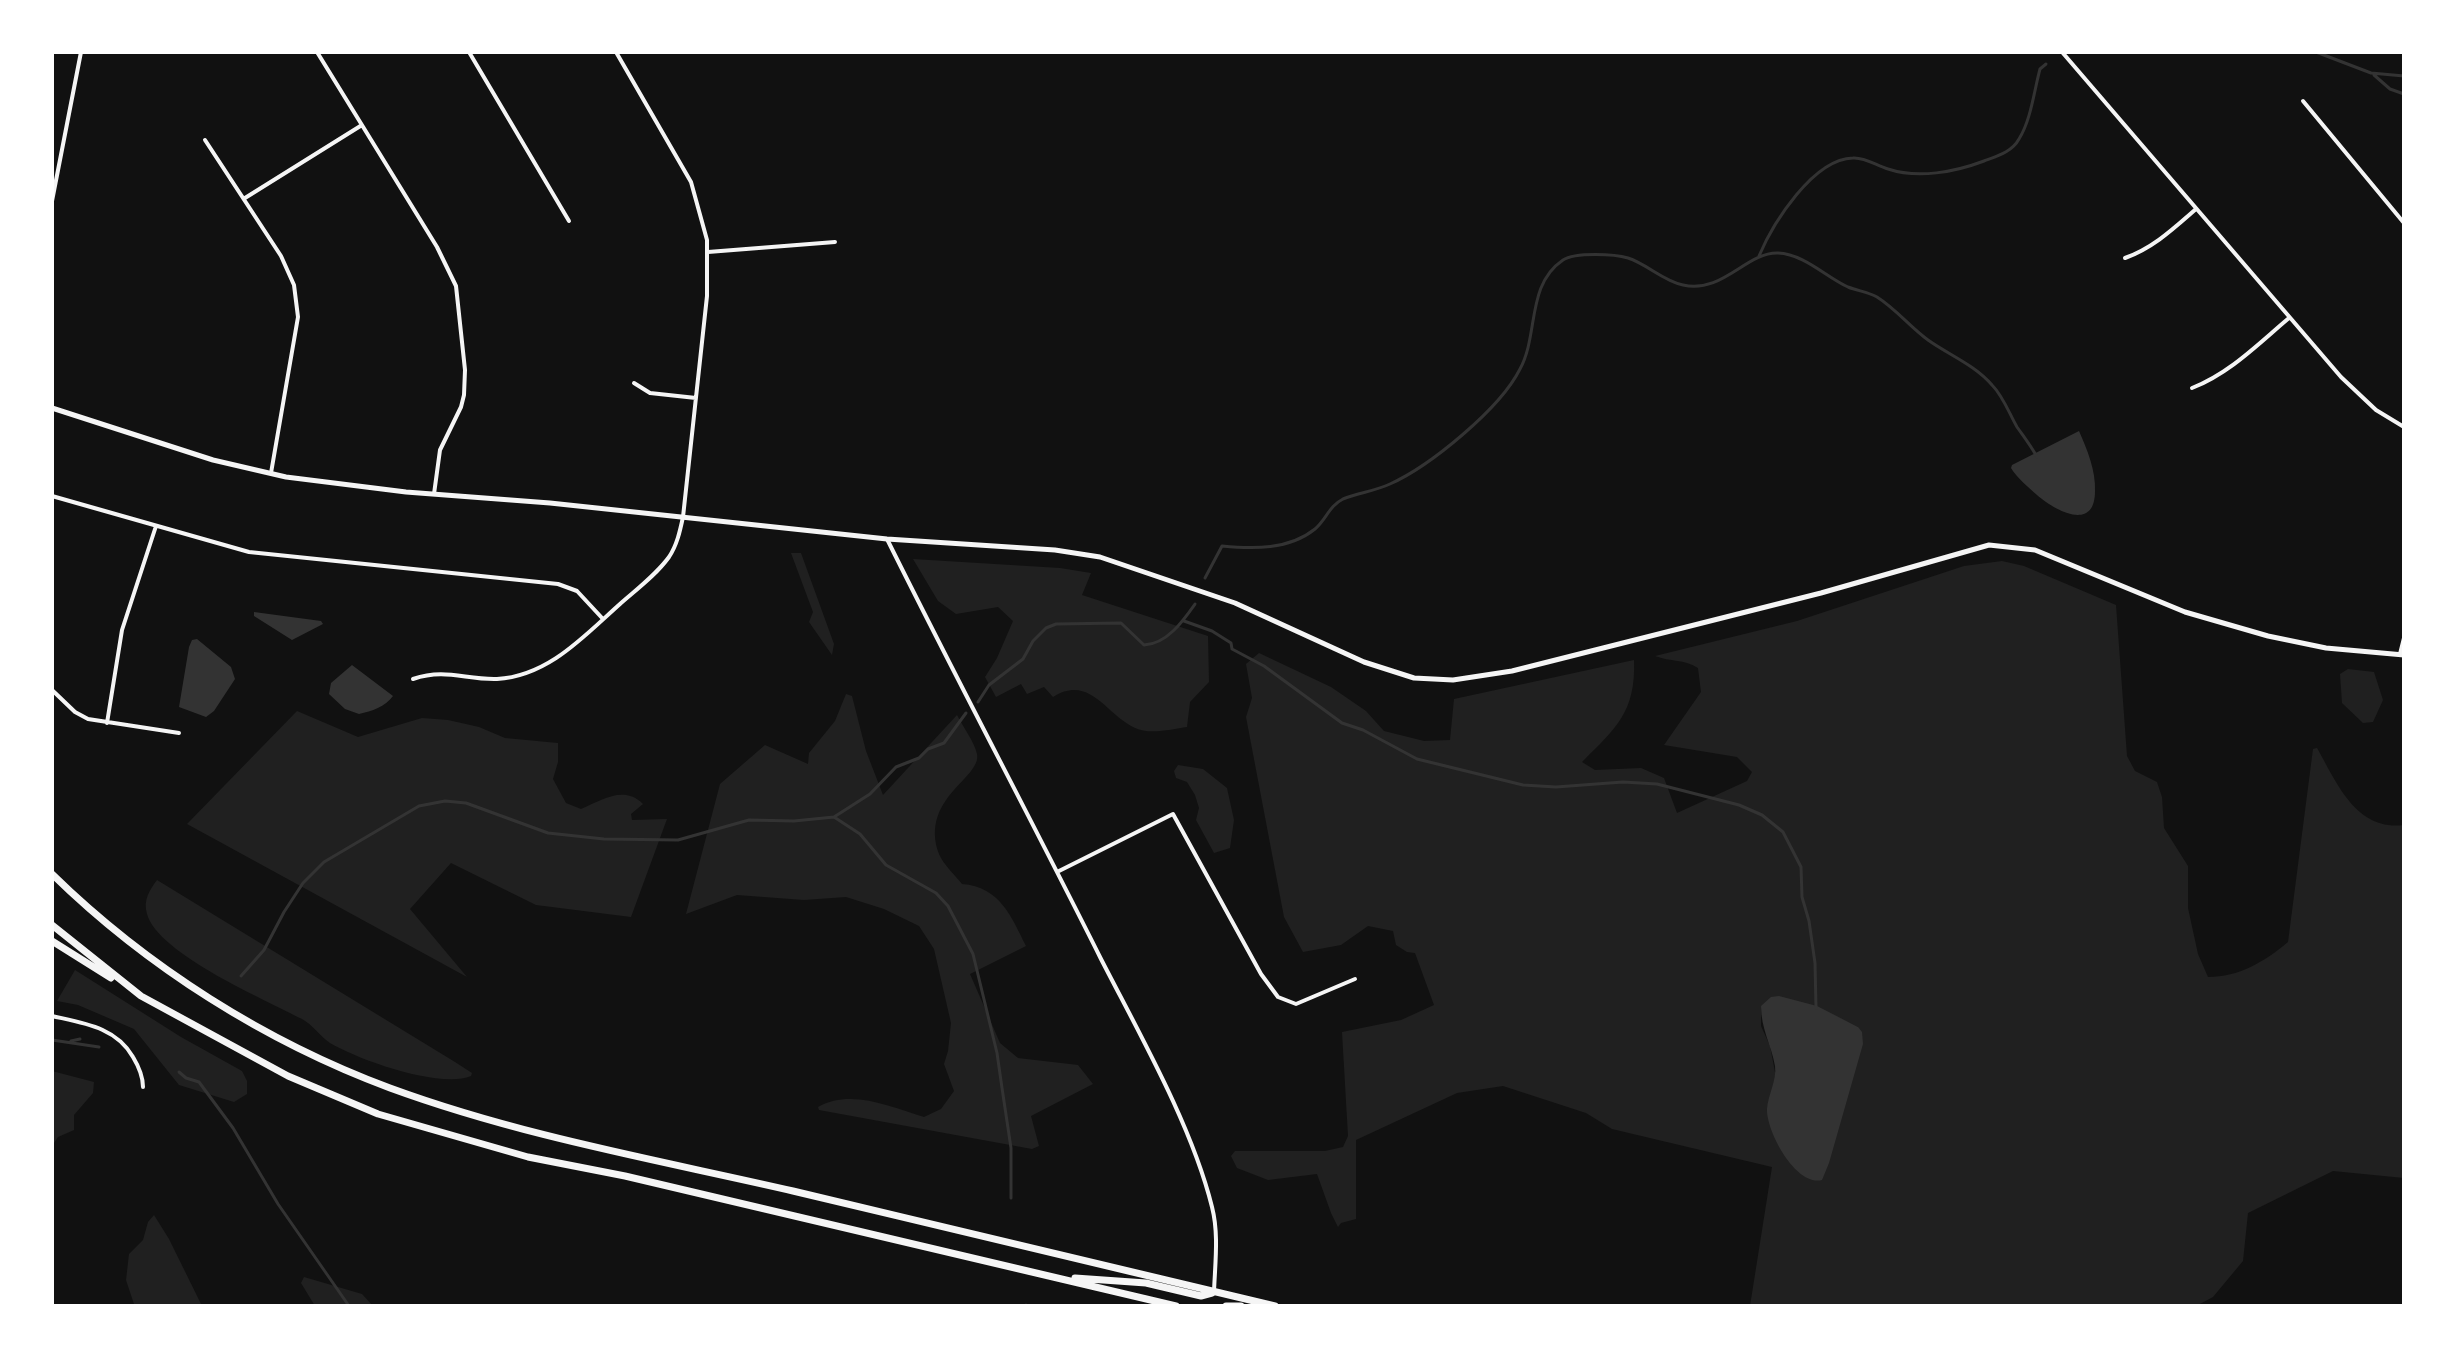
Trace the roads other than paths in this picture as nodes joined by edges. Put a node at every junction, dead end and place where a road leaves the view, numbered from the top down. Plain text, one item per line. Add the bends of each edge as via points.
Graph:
1 (81, 52) edge
2 (317, 52) edge
3 (469, 52) edge
4 (2062, 52) edge
5 (619, 53) edge
6 (2303, 101) dead end
7 (362, 125) junction
8 (205, 140) dead end
9 (245, 198) junction
10 (52, 201) edge
11 (2196, 209) junction
12 (569, 221) dead end
13 (2404, 223) edge
14 (835, 242) dead end
15 (708, 252) junction
16 (2125, 258) dead end
17 (2289, 318) junction
18 (634, 383) dead end
19 (2192, 388) dead end
20 (696, 398) junction
21 (52, 408) edge
22 (2404, 427) edge
23 (271, 474) junction
24 (434, 494) junction
25 (52, 496) edge
26 (683, 517) junction
27 (156, 526) junction
28 (887, 539) junction
29 (603, 619) junction
30 (2404, 638) edge
31 (2402, 654) edge
32 (413, 679) dead end
33 (52, 690) edge
34 (107, 723) junction
35 (179, 733) dead end
36 (1057, 872) junction
37 (52, 874) edge
38 (52, 925) edge
39 (52, 941) edge
40 (1355, 979) dead end
41 (141, 996) junction
42 (52, 1016) edge
43 (143, 1087) dead end
44 (1053, 1276) junction
45 (1214, 1292) junction
46 (1176, 1306) edge
47 (1226, 1306) edge
48 (1241, 1306) edge
49 (1275, 1306) edge

1 - 10 street
2 - 7 street
3 - 12 street
4 - 11 street
5 - 15 street via 691,182
6 - 13 street
7 - 9 street
7 - 24 street via 456,286 464,395 440,450
8 - 9 street
9 - 23 street via 286,265 298,306 297,338
11 - 16 street via 2163,238
11 - 17 street
14 - 15 street
15 - 20 street
17 - 19 street via 2245,357
17 - 22 street via 2350,387
18 - 20 street via 650,393
20 - 26 street
21 - 23 street
23 - 24 street
24 - 26 street
25 - 27 street
26 - 28 street
26 - 29 street via 668,558
27 - 29 street via 249,552 558,584 577,591
27 - 34 street via 122,630
28 - 31 street via 1100,557 1235,603 1388,672 1423,679 1512,671 1989,545 2035,550 2185,612 2268,636 2326,648
28 - 36 street
29 - 32 street via 571,648 526,673 497,679 432,673
30 - 31 street
33 - 34 street via 75,712
34 - 35 street
36 - 40 street via 1173,814 1278,997 1296,1004
36 - 45 street via 1197,1159 1215,1220
37 - 45 highway via 182,981 305,1050 389,1087 581,1144
38 - 41 highway
39 - 41 highway
41 - 44 highway via 270,1068 378,1114 563,1165
42 - 43 street via 118,1038 139,1068
44 - 45 highway via 1146,1283 1201,1296
44 - 46 highway
45 - 49 highway
47 - 48 highway

